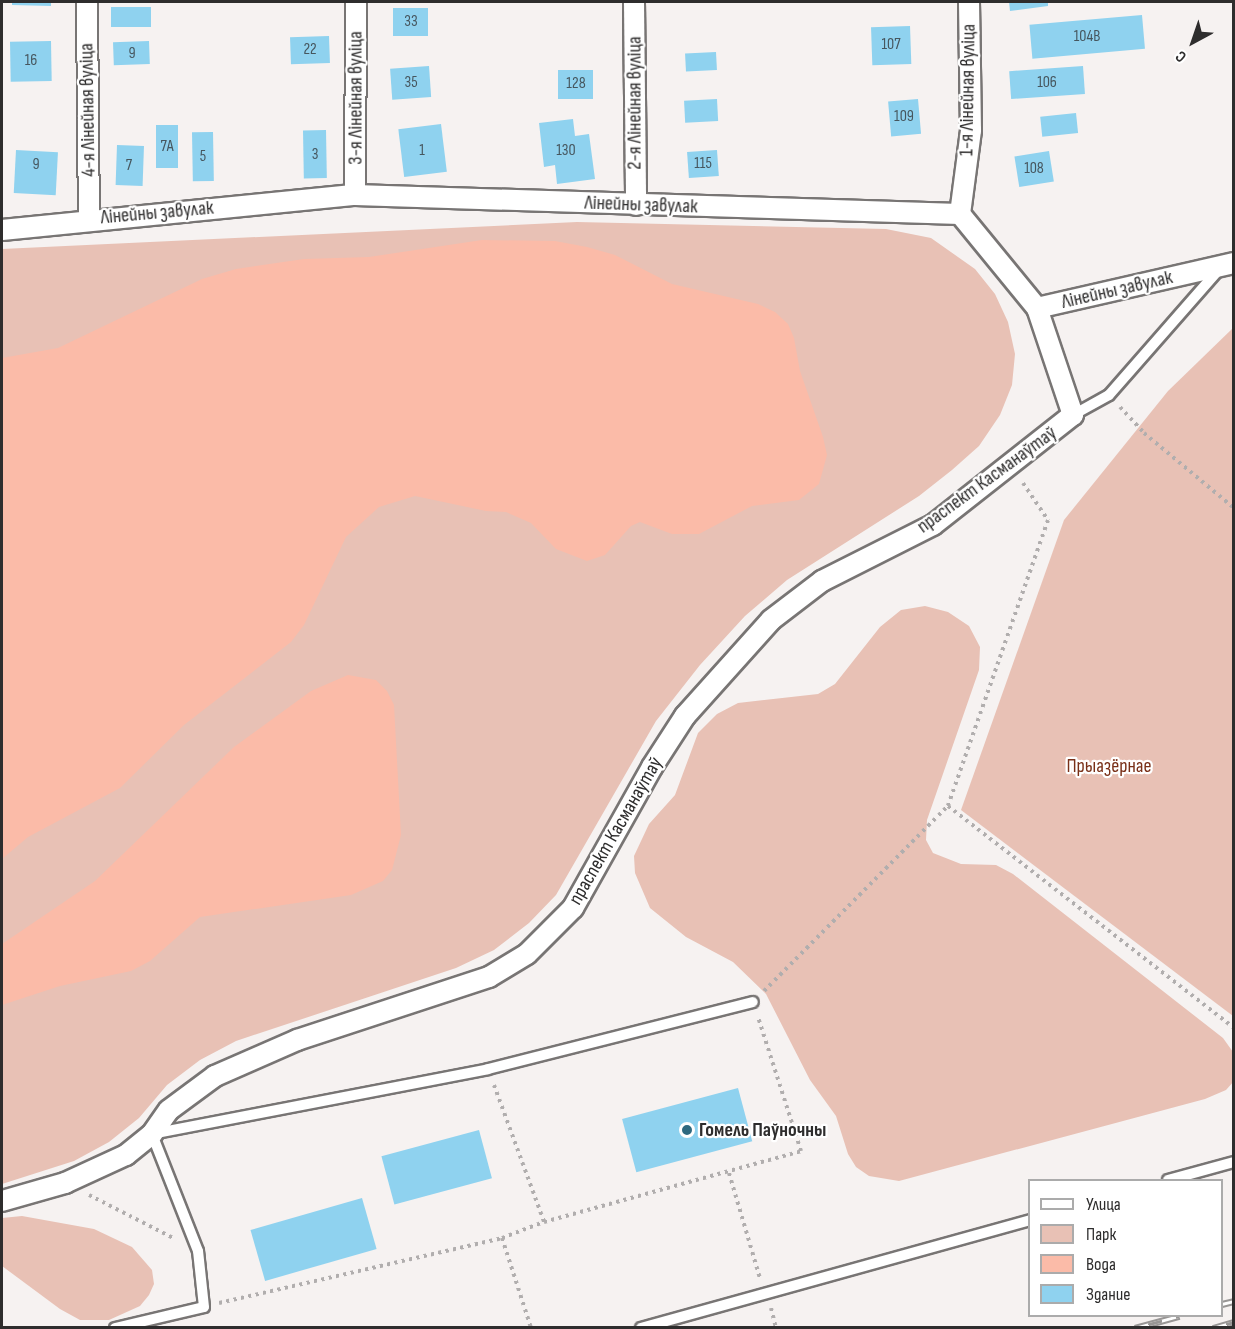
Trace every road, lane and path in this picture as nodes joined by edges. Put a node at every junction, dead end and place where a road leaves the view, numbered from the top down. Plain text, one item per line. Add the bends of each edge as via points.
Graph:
1 (87, 2) edge
2 (356, 2) edge
3 (634, 2) edge
4 (969, 2) edge
5 (355, 195) junction
6 (636, 205) junction
7 (960, 214) junction
8 (89, 219) junction
9 (2, 230) edge
10 (1228, 264) edge
11 (1037, 308) junction
12 (1109, 395) junction
13 (1073, 416) junction
14 (1010, 465) junction
15 (1233, 508) edge
16 (948, 806) junction
17 (753, 1002) junction
18 (1233, 1028) edge
19 (488, 1069) junction
20 (152, 1134) junction
21 (1233, 1162) edge
22 (729, 1173) junction
23 (1172, 1179) edge
24 (65, 1183) junction
25 (2, 1201) edge
26 (1028, 1220) edge
27 (544, 1222) junction
28 (743, 1229) dead end
29 (502, 1238) junction
30 (198, 1251) junction
31 (204, 1307) junction
32 (115, 1328) edge
33 (531, 1328) edge
34 (641, 1328) edge

1 - 8 street, 4-я Лінейная вуліца
2 - 5 street, 3-я Лінейная вуліца
3 - 6 street, 2-я Лінейная вуліца
4 - 7 street, 1-я Лінейная вуліца via 971,130
5 - 6 street, Лінейны завулак
5 - 8 street, Лінейны завулак
6 - 7 street, Лінейны завулак
7 - 11 street, Лінейны завулак
8 - 9 street, Лінейны завулак
10 - 11 street, Лінейны завулак
10 - 12 lane
11 - 13 street, праспект Касманаўтаў
12 - 13 lane
12 - 15 path via 1144,433
13 - 14 street, праспект Касманаўтаў
14 - 16 path via 1048,520
14 - 20 street, праспект Касманаўтаў via 933,525 822,581 771,620 685,716 573,908 527,954 489,977 297,1040 215,1076 169,1110
16 - 17 path
16 - 18 path
17 - 19 lane
17 - 22 path via 801,1151
19 - 20 lane
19 - 27 path
20 - 24 street, праспект Касманаўтаў via 98,1171
20 - 30 lane
21 - 23 lane
22 - 27 path
22 - 28 path
24 - 25 street, праспект Касманаўтаў
24 - 30 path
26 - 34 lane
27 - 29 path
29 - 31 path
29 - 33 path
30 - 31 lane
31 - 32 lane

